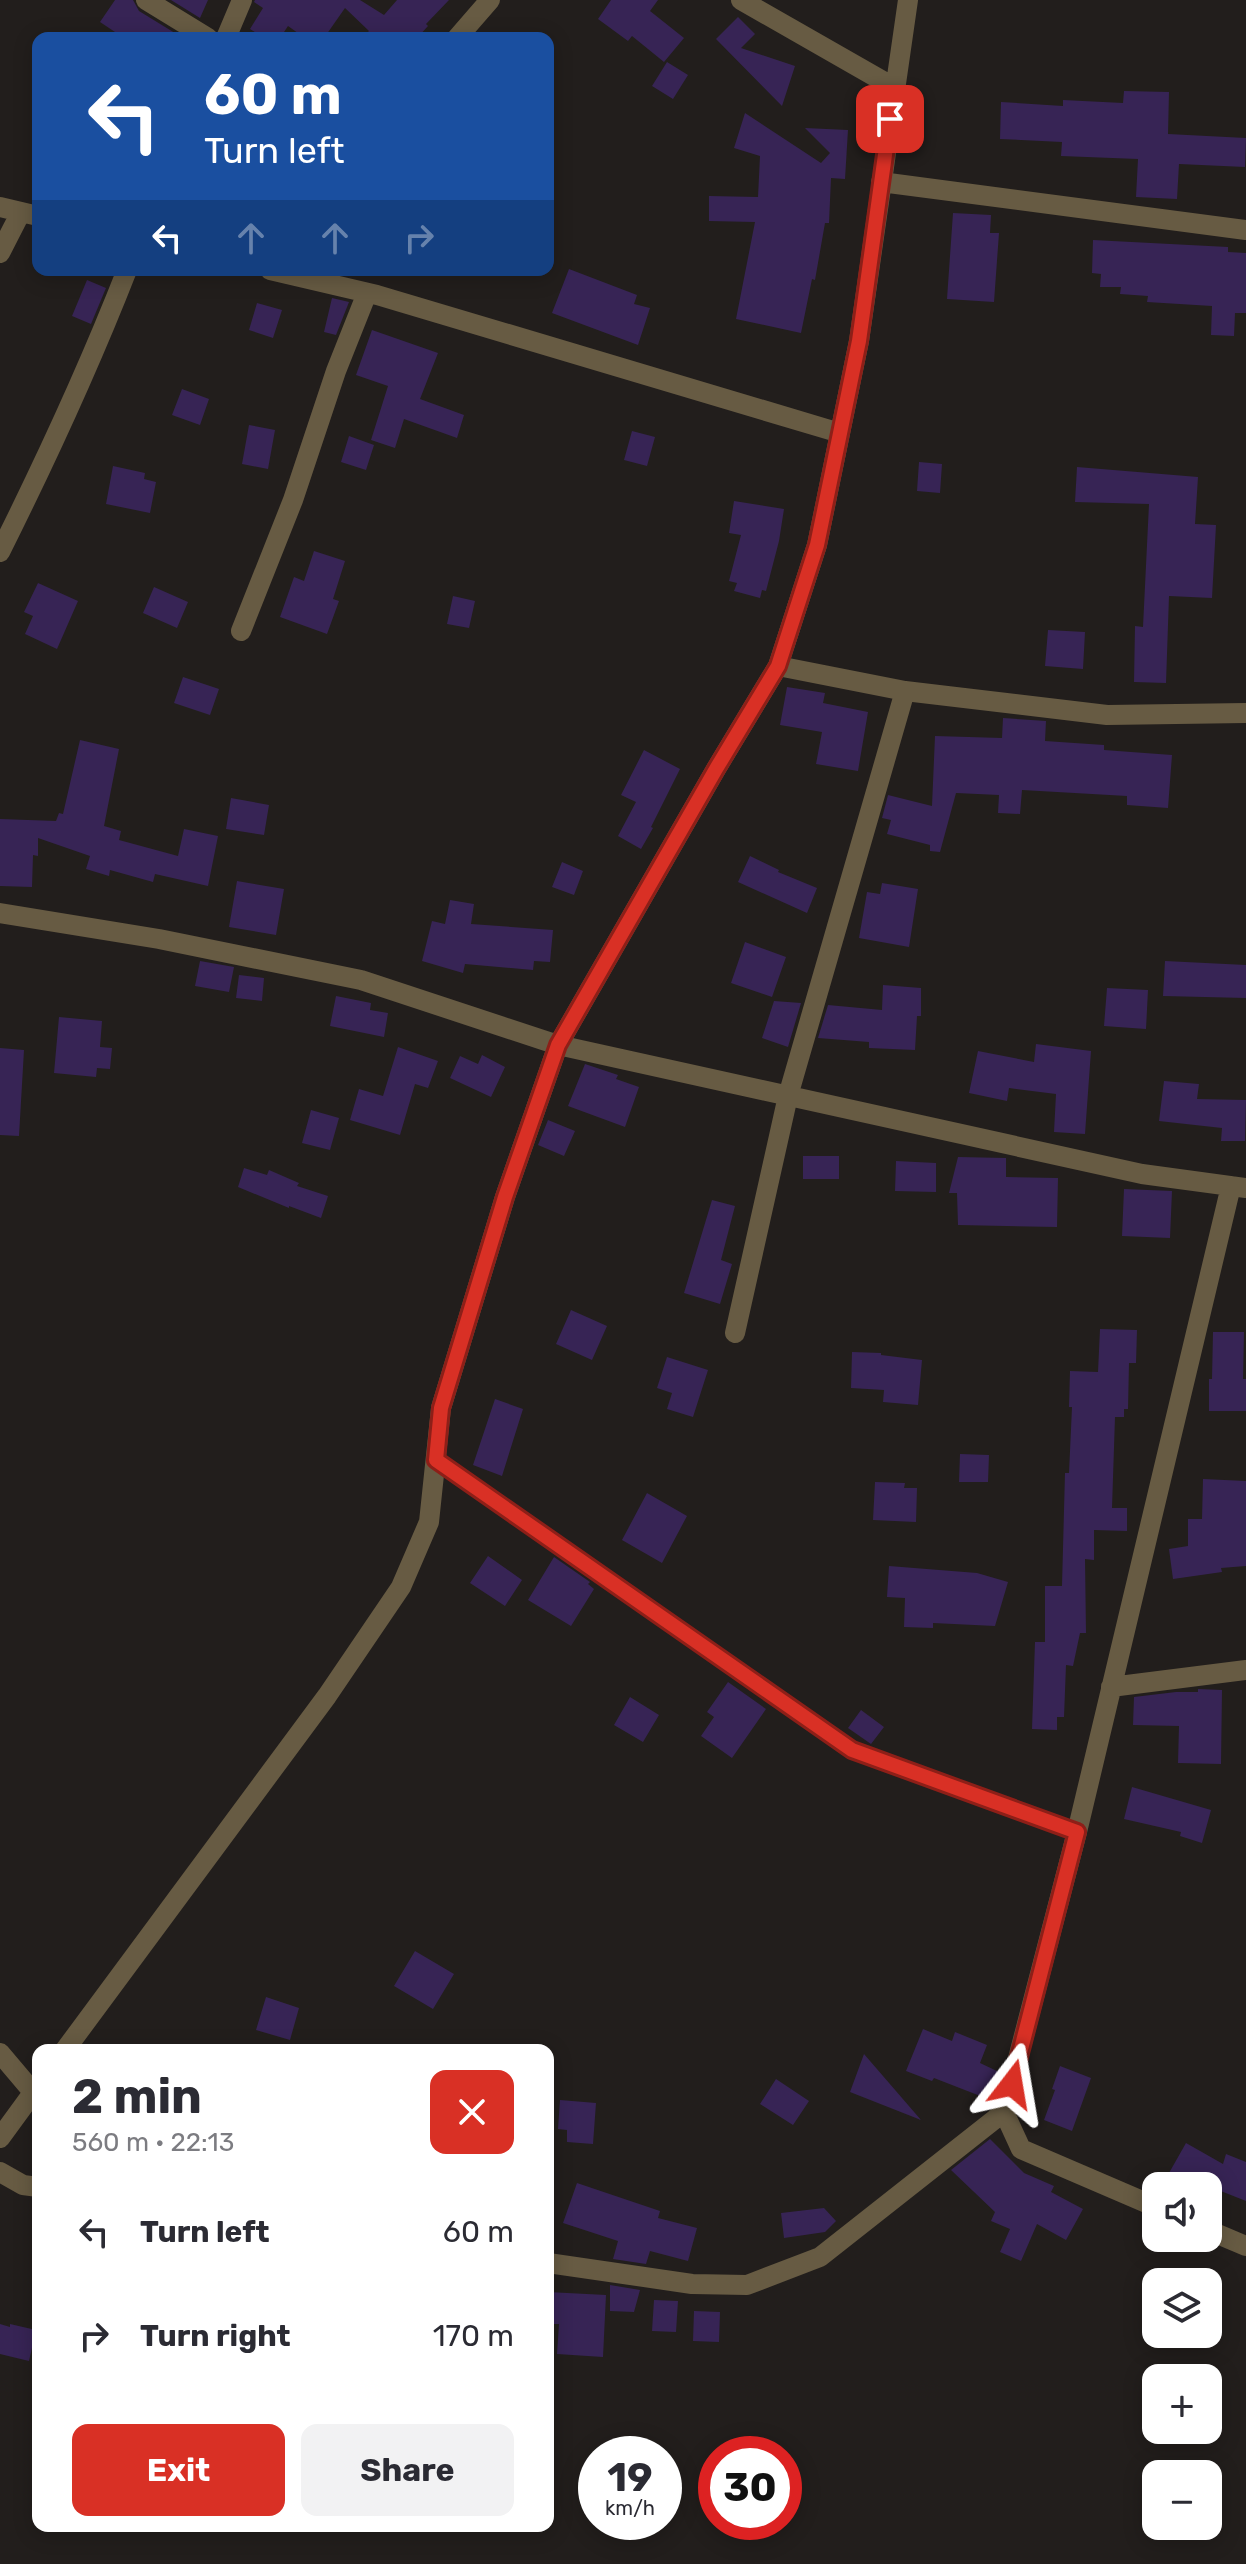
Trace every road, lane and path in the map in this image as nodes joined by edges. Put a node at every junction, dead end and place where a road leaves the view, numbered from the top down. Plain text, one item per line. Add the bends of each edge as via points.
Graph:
1 (146, 0) edge
2 (242, 0) edge
3 (490, 0) edge
4 (741, 0) edge
5 (908, 0) edge
6 (198, 32) edge
7 (229, 32) edge
8 (462, 32) edge
9 (895, 88) junction
10 (881, 182) junction
11 (0, 207) edge
12 (30, 214) edge
13 (1246, 230) edge
14 (0, 253) edge
15 (125, 276) edge
16 (299, 276) edge
17 (367, 293) junction
18 (840, 433) junction
19 (0, 552) edge
20 (241, 631) dead end
21 (778, 666) junction
22 (905, 691) junction
23 (1246, 713) edge
24 (0, 913) edge
25 (558, 1045) junction
26 (788, 1096) junction
27 (1238, 1187) edge
28 (735, 1333) dead end
29 (436, 1460) junction
30 (1246, 1670) edge
31 (1111, 1687) junction
32 (1077, 1832) junction
33 (69, 2044) edge
34 (0, 2053) edge
35 (32, 2085) edge
36 (32, 2094) edge
37 (1004, 2112) junction
38 (0, 2138) edge
39 (0, 2172) edge
40 (32, 2186) edge
41 (1142, 2201) edge
42 (1222, 2236) edge
43 (1246, 2246) edge
44 (554, 2264) edge

1 - 6 street
2 - 7 street
3 - 8 street
4 - 9 street
5 - 9 street
9 - 10 street
10 - 13 street
10 - 18 street
11 - 12 street
12 - 14 street
15 - 19 street via 53,446
16 - 17 street
17 - 18 street
17 - 20 street
18 - 21 street via 817,545
21 - 22 street
21 - 25 street
22 - 23 street via 1107,715
22 - 26 street
24 - 25 street via 361,980
25 - 26 street
25 - 29 street via 441,1408
26 - 27 street via 1142,1174
26 - 28 street
27 - 31 street
29 - 32 lane via 852,1750
29 - 33 street via 429,1522 401,1587 327,1696
30 - 31 street
31 - 32 street
32 - 37 street
34 - 35 street
36 - 38 street
37 - 41 street via 1021,2149
37 - 44 street via 820,2257 747,2285 692,2284
39 - 40 street
42 - 43 street

